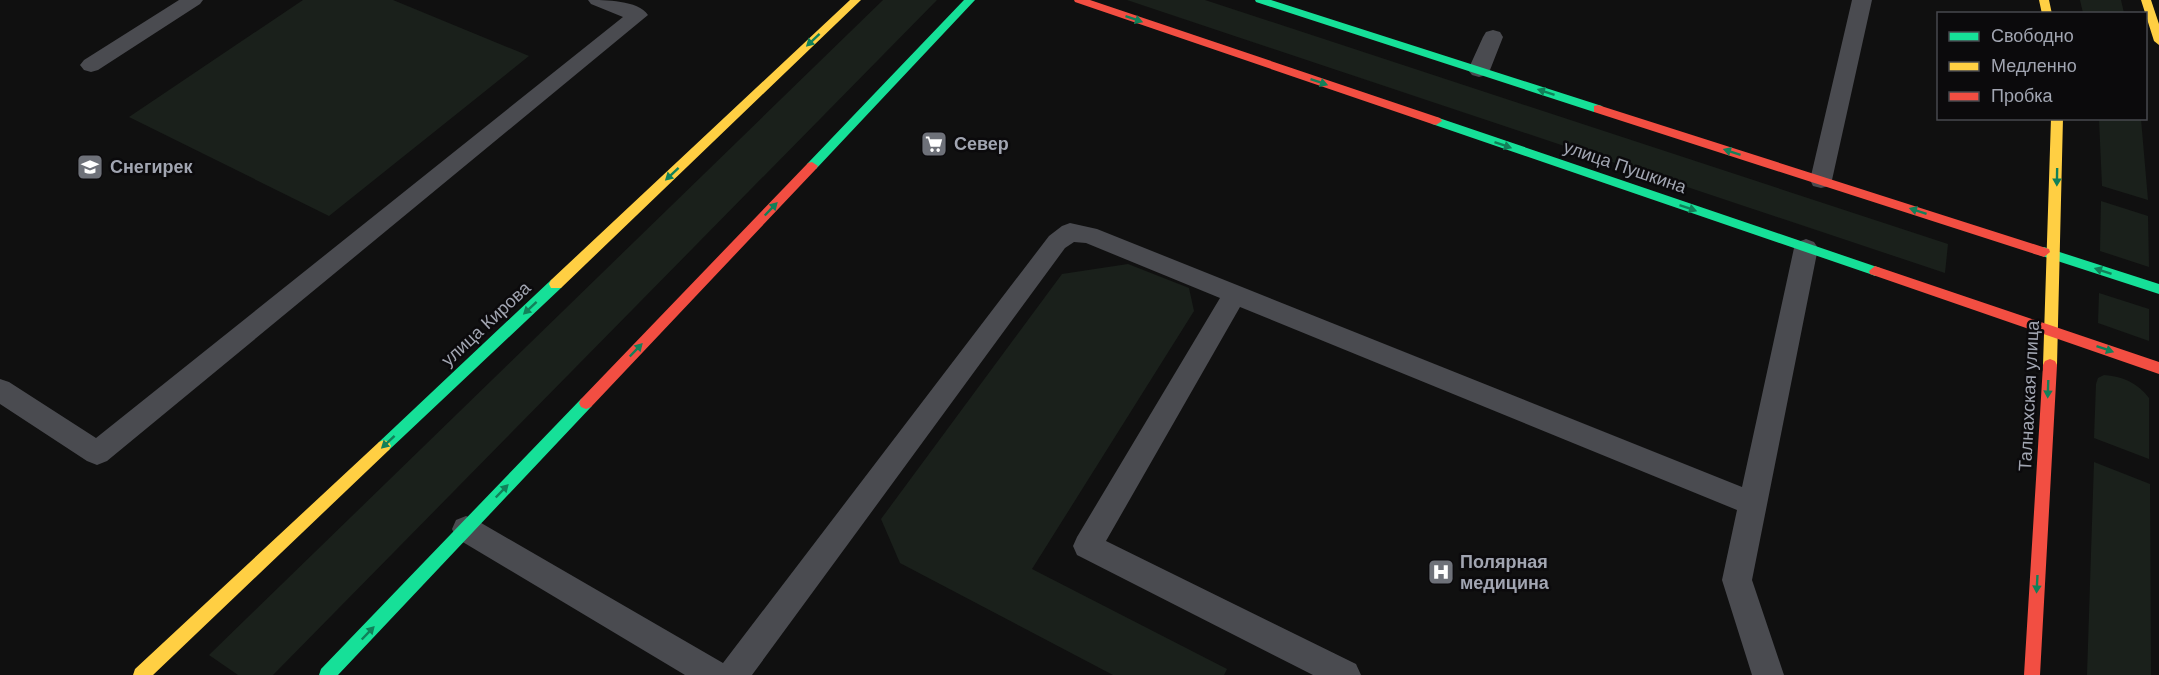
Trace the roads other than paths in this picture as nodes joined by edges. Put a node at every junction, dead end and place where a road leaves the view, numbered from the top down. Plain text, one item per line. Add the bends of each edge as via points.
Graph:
1 (193, 0) edge
2 (598, 0) edge
3 (856, 0) edge
4 (970, 0) edge
5 (1079, 0) edge
6 (1260, 0) edge
7 (1862, 0) edge
8 (2146, 0) edge
9 (1493, 37) dead end
10 (2159, 41) edge
11 (91, 65) dead end
12 (1479, 70) junction
13 (2057, 120) edge
14 (1821, 180) junction
15 (1806, 248) junction
16 (2054, 255) junction
17 (2159, 289) edge
18 (1235, 294) junction
19 (2050, 331) junction
20 (2159, 368) edge
21 (0, 390) edge
22 (1753, 504) junction
23 (466, 529) junction
24 (141, 675) edge
25 (327, 675) edge
26 (714, 675) edge
27 (733, 675) edge
28 (1345, 675) edge
29 (1768, 675) edge
30 (2032, 675) edge

1 - 11 lane
2 - 21 lane via 638,15 97,453
3 -> 24 street, улица Кирова
23 -> 4 street
5 -> 15 street, улица Пушкина
6 - 12 street
7 - 14 lane
8 - 10 street
9 - 12 lane
14 -> 12 street
13 -> 16 street, Талнахская улица
16 -> 14 street
15 - 19 street, улица Пушкина
15 - 22 lane
17 -> 16 street
16 - 19 street, Талнахская улица
18 - 22 lane
18 - 27 lane via 1089,235 1070,232 1057,242
18 - 28 lane via 1087,546
19 -> 20 street, улица Пушкина
19 -> 30 street, Талнахская улица
22 - 29 lane via 1737,580
25 -> 23 street
23 - 26 lane

